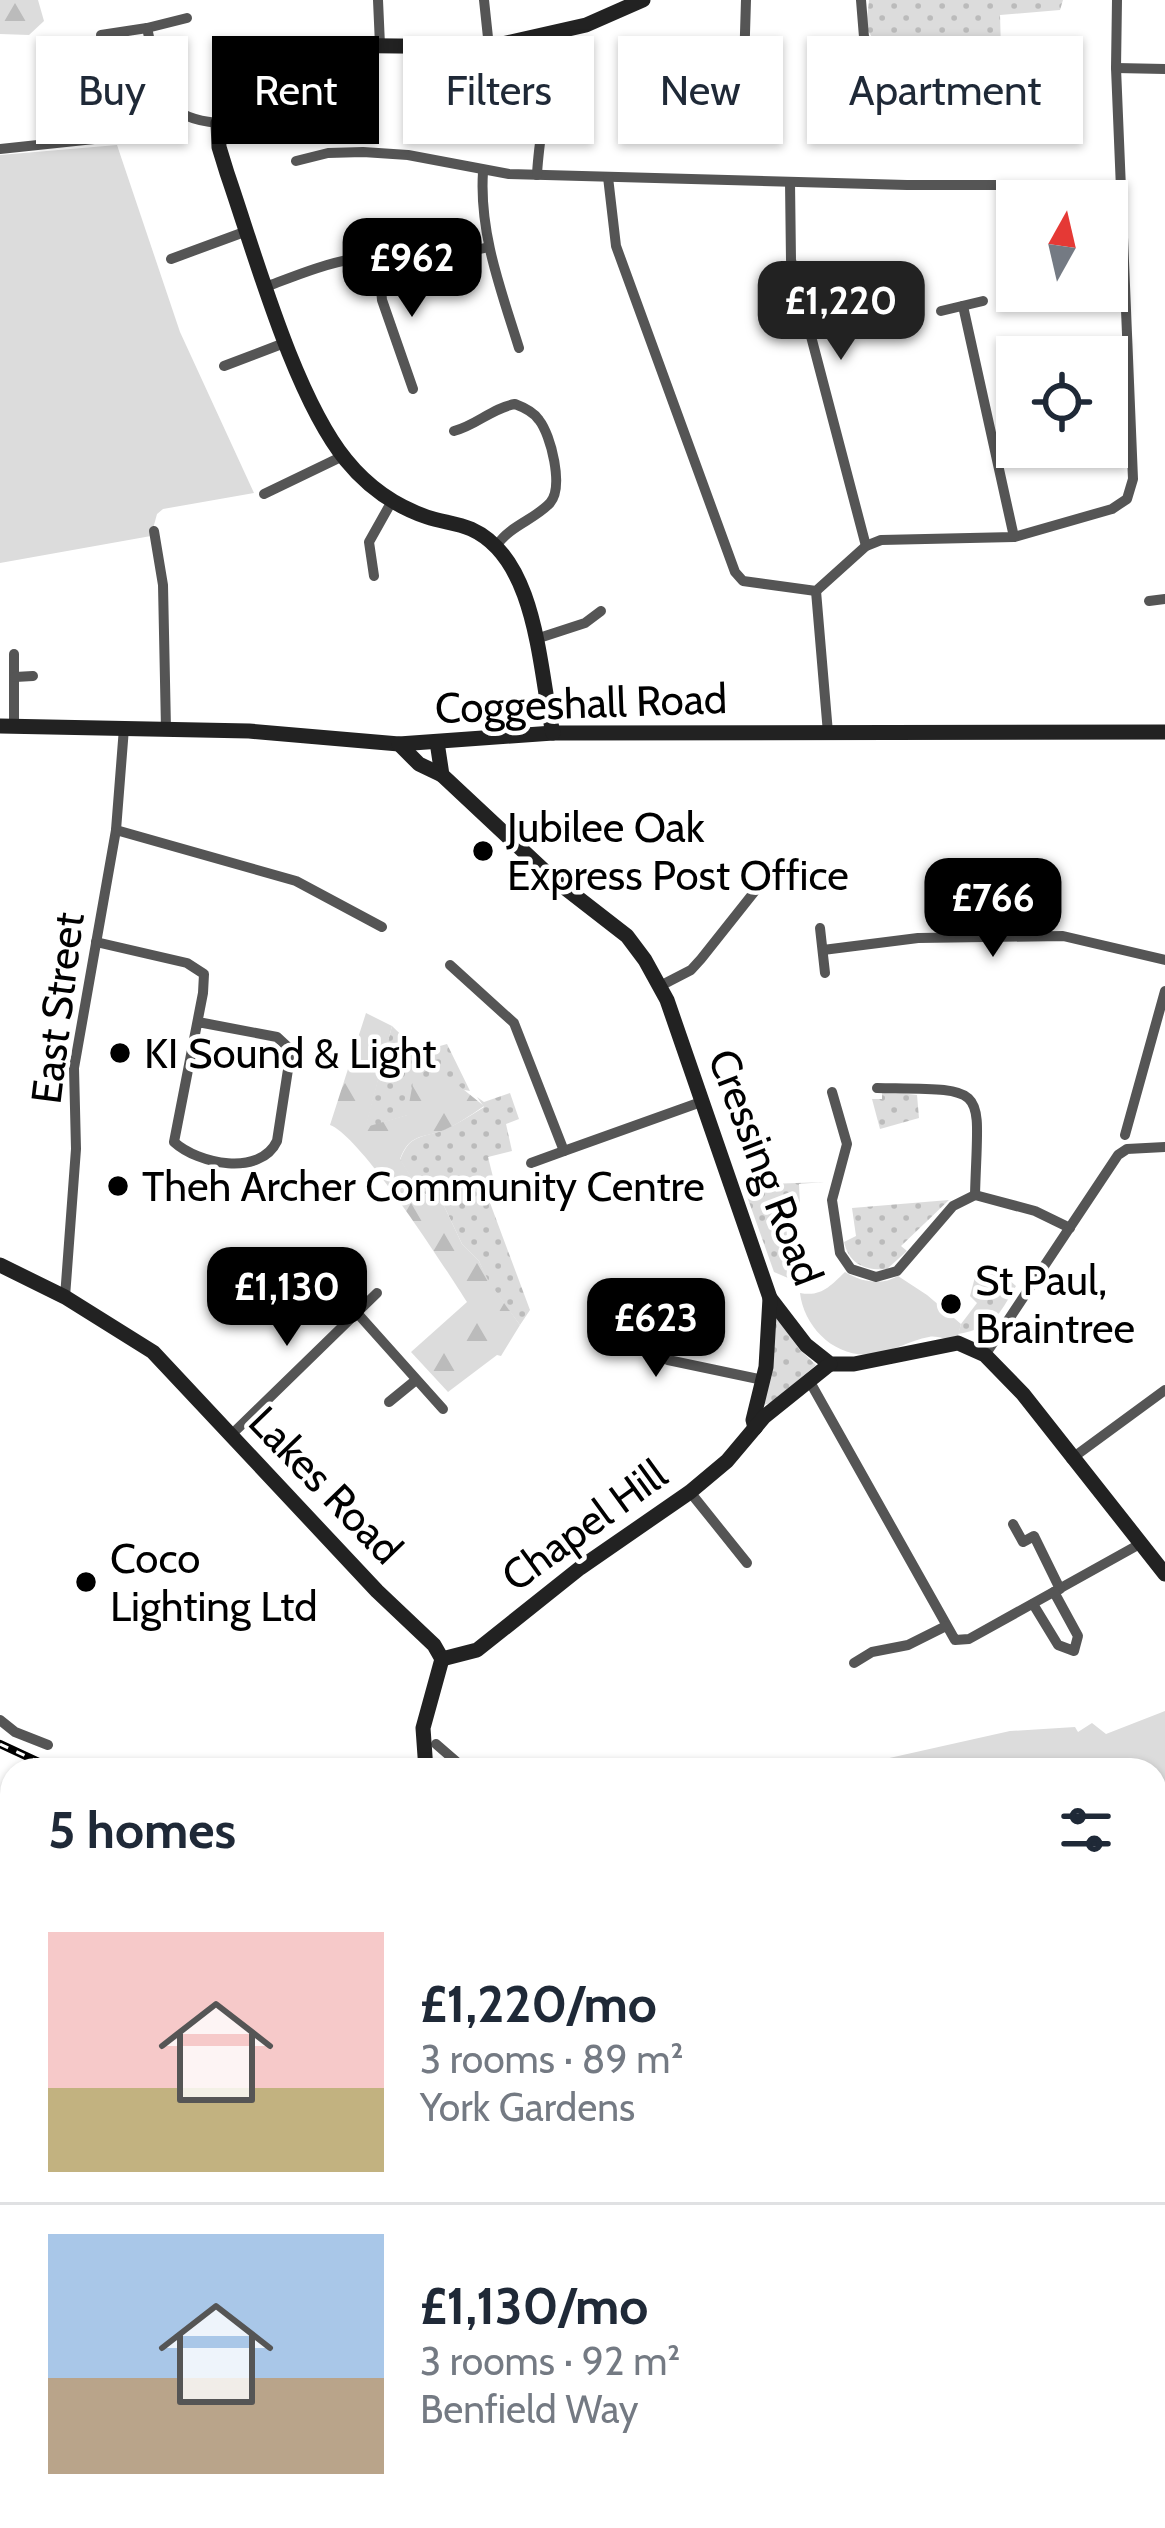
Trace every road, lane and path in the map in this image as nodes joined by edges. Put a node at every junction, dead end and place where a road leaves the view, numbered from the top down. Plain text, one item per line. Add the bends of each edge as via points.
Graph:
1 (378, 0) edge
2 (484, 0) edge
3 (643, 0) edge
4 (746, 0) edge
5 (861, 0) edge
6 (1117, 0) edge
7 (187, 18) dead end
8 (147, 28) junction
9 (101, 35) dead end
10 (488, 36) edge
11 (546, 36) edge
12 (745, 36) edge
13 (864, 36) edge
14 (380, 45) joint
15 (403, 45) edge
16 (1116, 68) junction
17 (1165, 69) edge
18 (212, 122) edge
19 (47, 144) edge
20 (219, 144) edge
21 (541, 144) edge
22 (0, 149) edge
23 (296, 161) dead end
24 (484, 172) junction
25 (537, 175) junction
26 (608, 177) junction
27 (1120, 180) edge
28 (790, 182) junction
29 (996, 184) edge
30 (247, 231) junction
31 (489, 247) junction
32 (378, 256) junction
33 (171, 259) dead end
34 (268, 286) junction
35 (982, 302) dead end
36 (963, 307) junction
37 (941, 311) dead end
38 (1126, 312) edge
39 (287, 342) junction
40 (520, 348) dead end
41 (224, 366) dead end
42 (413, 389) dead end
43 (454, 431) dead end
44 (343, 456) junction
45 (264, 494) dead end
46 (392, 501) junction
47 (154, 532) dead end
48 (1014, 537) junction
49 (496, 545) junction
50 (866, 546) junction
51 (374, 576) dead end
52 (816, 591) junction
53 (1165, 599) edge
54 (1149, 601) dead end
55 (601, 611) dead end
56 (536, 640) junction
57 (14, 654) dead end
58 (33, 676) dead end
59 (15, 677) junction
60 (7, 726) edge
61 (124, 728) junction
62 (166, 729) junction
63 (1165, 732) edge
64 (553, 733) junction
65 (828, 734) junction
66 (437, 742) junction
67 (399, 745) junction
68 (442, 775) junction
69 (116, 830) junction
70 (755, 891) dead end
71 (382, 927) dead end
72 (820, 928) dead end
73 (696, 941) dead end
74 (96, 942) junction
75 (709, 950) junction
76 (823, 950) junction
77 (1165, 960) edge
78 (450, 965) dead end
79 (825, 973) dead end
80 (660, 986) junction
81 (1165, 991) edge
82 (198, 1022) junction
83 (877, 1088) dead end
84 (832, 1092) dead end
85 (701, 1102) junction
86 (841, 1114) junction
87 (825, 1119) dead end
88 (1126, 1142) junction
89 (1165, 1147) edge
90 (564, 1151) junction
91 (531, 1163) dead end
92 (975, 1195) junction
93 (1070, 1228) junction
94 (0, 1265) edge
95 (377, 1293) dead end
96 (598, 1294) dead end
97 (65, 1297) junction
98 (770, 1298) junction
99 (358, 1314) junction
100 (985, 1355) junction
101 (830, 1364) junction
102 (416, 1380) junction
103 (763, 1380) junction
104 (810, 1382) junction
105 (1165, 1390) edge
106 (389, 1402) dead end
107 (443, 1409) dead end
108 (755, 1428) junction
109 (230, 1436) junction
110 (1071, 1459) junction
111 (690, 1492) junction
112 (1013, 1524) dead end
113 (1138, 1545) junction
114 (747, 1563) dead end
115 (1165, 1574) edge
116 (1057, 1590) junction
117 (1033, 1604) junction
118 (946, 1626) junction
119 (442, 1659) junction
120 (854, 1663) dead end
121 (0, 1720) edge
122 (436, 1744) dead end
123 (48, 1745) dead end
124 (425, 1758) edge
125 (452, 1758) edge

1 - 14 street
2 - 10 street
3 - 11 street
4 - 12 street
5 - 13 street
6 - 16 street
7 - 8 street
8 - 9 street
8 - 18 street via 165,102
14 - 15 street
16 - 17 street
16 - 27 street
19 - 22 street
20 - 30 street
21 - 25 street
23 - 24 street via 363,152
24 - 25 street
24 - 31 street
25 - 26 street
26 - 28 street
26 - 52 street via 616,246 736,572 742,581
28 - 29 street
28 - 50 street via 791,260
30 - 33 street
30 - 34 street
31 - 32 street
31 - 40 street
32 - 34 street
32 - 42 street via 382,300
34 - 39 street
35 - 36 street
36 - 37 street
36 - 48 street
38 - 48 street via 1133,479 1126,499
39 - 41 street
39 - 44 street
43 - 49 street via 514,404 540,420 556,493
44 - 45 street
44 - 46 street
46 - 49 street
46 - 51 street via 369,542
47 - 62 street via 164,585
48 - 50 street
49 - 56 street via 518,578
50 - 52 street
52 - 65 street
53 - 54 street
55 - 56 street
56 - 64 street
57 - 59 street
58 - 59 street
59 - 60 street
60 - 61 street, Coggeshall Road
61 - 62 street, Coggeshall Road
61 - 69 street, East Street
62 - 67 street, Coggeshall Road
63 - 65 street, Coggeshall Road
64 - 65 street, Coggeshall Road
64 - 66 street, Coggeshall Road
66 - 67 street, Coggeshall Road
66 - 68 street
67 - 68 street, Cressing Road
68 - 80 street, Cressing Road via 627,937
69 - 71 street via 296,881
69 - 74 street, East Street
70 - 75 street
72 - 76 street
73 - 75 street
74 - 82 street via 196,967 205,980
74 - 97 street, East Street via 74,1068
75 - 80 street
76 - 77 street via 918,938 1063,936
76 - 79 street
78 - 90 street via 514,1023
80 - 85 street, Cressing Road
81 - 88 street
82 - 82 street via 277,1037 291,1050 272,1153 224,1162 175,1142
83 - 92 street via 953,1089 970,1097 977,1110
84 - 86 street
85 - 90 street
85 - 98 street, Cressing Road
86 - 87 street
86 - 92 street via 847,1144 834,1213 845,1263 858,1273 887,1276 903,1267 953,1206
88 - 89 street
88 - 93 street
90 - 91 street
92 - 93 street
93 - 100 street
94 - 97 street, Lakes Road
95 - 99 street
96 - 103 street via 647,1349 668,1360
97 - 109 street, Lakes Road via 153,1352
98 - 101 street, Cressing Road
98 - 103 street
99 - 102 street
99 - 109 street
100 - 101 street via 958,1343
100 - 110 street
101 - 104 street, Chapel Hill
102 - 106 street
102 - 107 street
103 - 108 street
104 - 108 street, Chapel Hill
104 - 118 street
105 - 110 street
108 - 111 street, Chapel Hill
109 - 119 street, Lakes Road
110 - 113 street
111 - 114 street
111 - 119 street, Chapel Hill via 477,1650
112 - 116 street via 1023,1541 1034,1536
113 - 115 street
113 - 116 street
116 - 117 street
116 - 117 street via 1078,1636 1075,1652 1058,1646
117 - 118 street via 969,1639 955,1640
118 - 120 street
119 - 124 street via 423,1728
121 - 123 street
122 - 125 street

